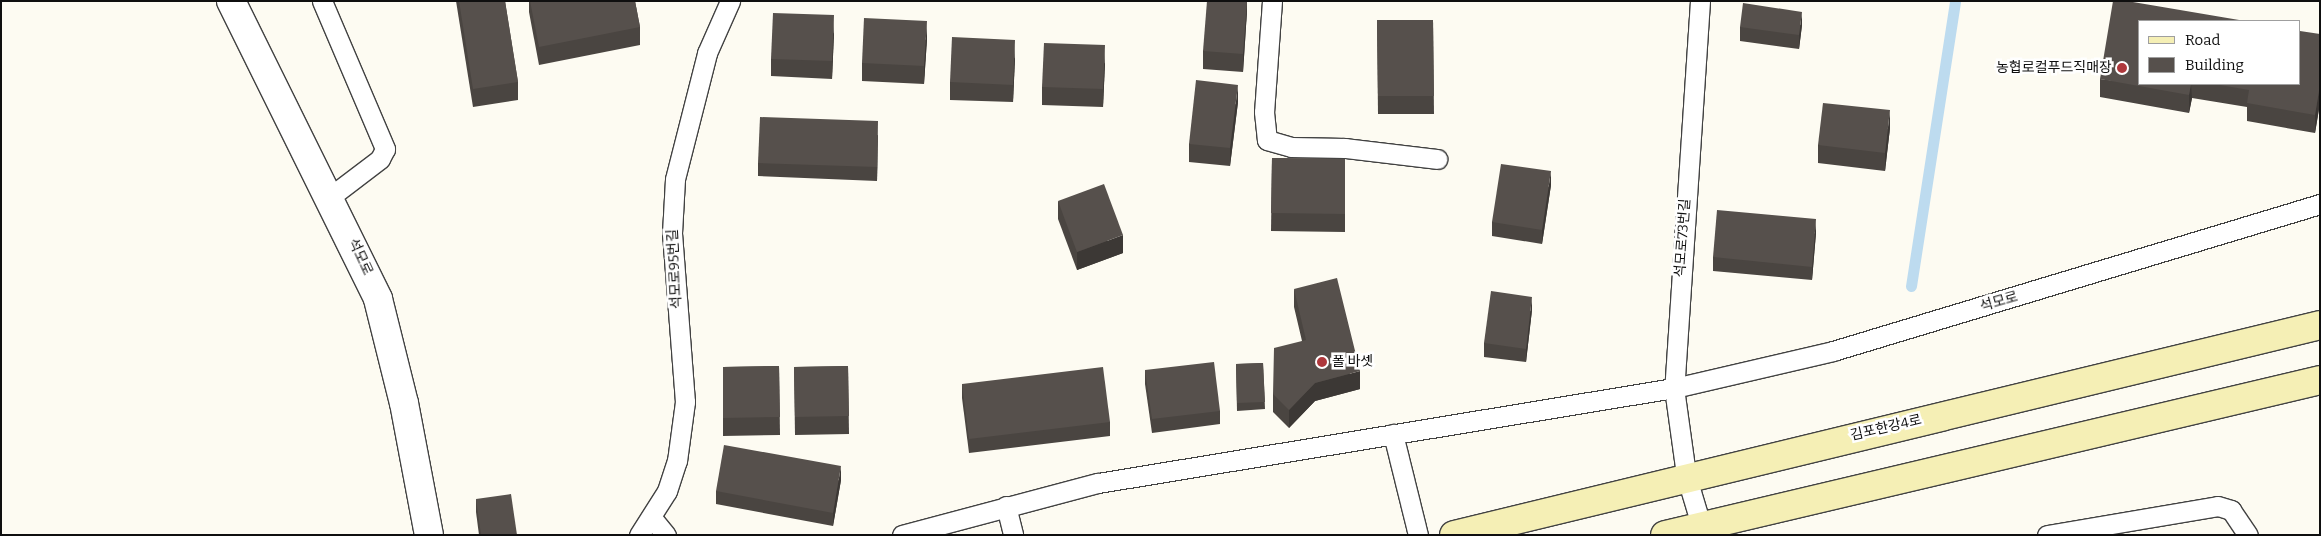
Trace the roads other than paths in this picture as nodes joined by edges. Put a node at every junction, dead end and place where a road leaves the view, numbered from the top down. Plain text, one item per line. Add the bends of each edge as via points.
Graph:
1 (231, 1) edge
2 (322, 1) edge
3 (730, 1) edge
4 (1272, 1) edge
5 (1700, 1) edge
6 (1438, 158) dead end
7 (330, 197) junction
8 (2320, 204) edge
9 (2320, 325) edge
10 (2320, 380) edge
11 (1674, 388) junction
12 (1393, 434) junction
13 (1686, 475) junction
14 (1006, 506) junction
15 (652, 518) junction
16 (1703, 530) edge
17 (429, 535) edge
18 (639, 535) edge
19 (666, 535) edge
20 (902, 535) edge
21 (1013, 535) edge
22 (1418, 535) edge
23 (1454, 535) edge
24 (1665, 535) edge
25 (2047, 535) edge
26 (2248, 535) edge

1 - 7 street, 석모로
2 - 7 lane via 385,148 380,158
3 - 15 lane, 석모로95번길 via 707,54 675,179 672,233 685,402 677,461
4 - 6 lane via 1264,112 1267,140 1292,147 1346,148
5 - 11 lane, 석모로73번길
7 - 17 street, 석모로 via 378,299 404,403
8 - 11 lane, 석모로 via 1833,351
9 - 13 street, 김포한강4로
10 - 16 street
11 - 12 lane, 석모로
11 - 13 lane, 석모로73번길
12 - 14 lane, 석모로 via 1207,468 1098,483
12 - 22 lane
13 - 16 lane, 석모로73번길
13 - 23 street, 김포한강4로
14 - 20 lane, 석모로
14 - 21 lane
15 - 18 lane, 석모로95번길
15 - 19 lane
16 - 24 street
25 - 26 lane via 2218,506 2231,510

